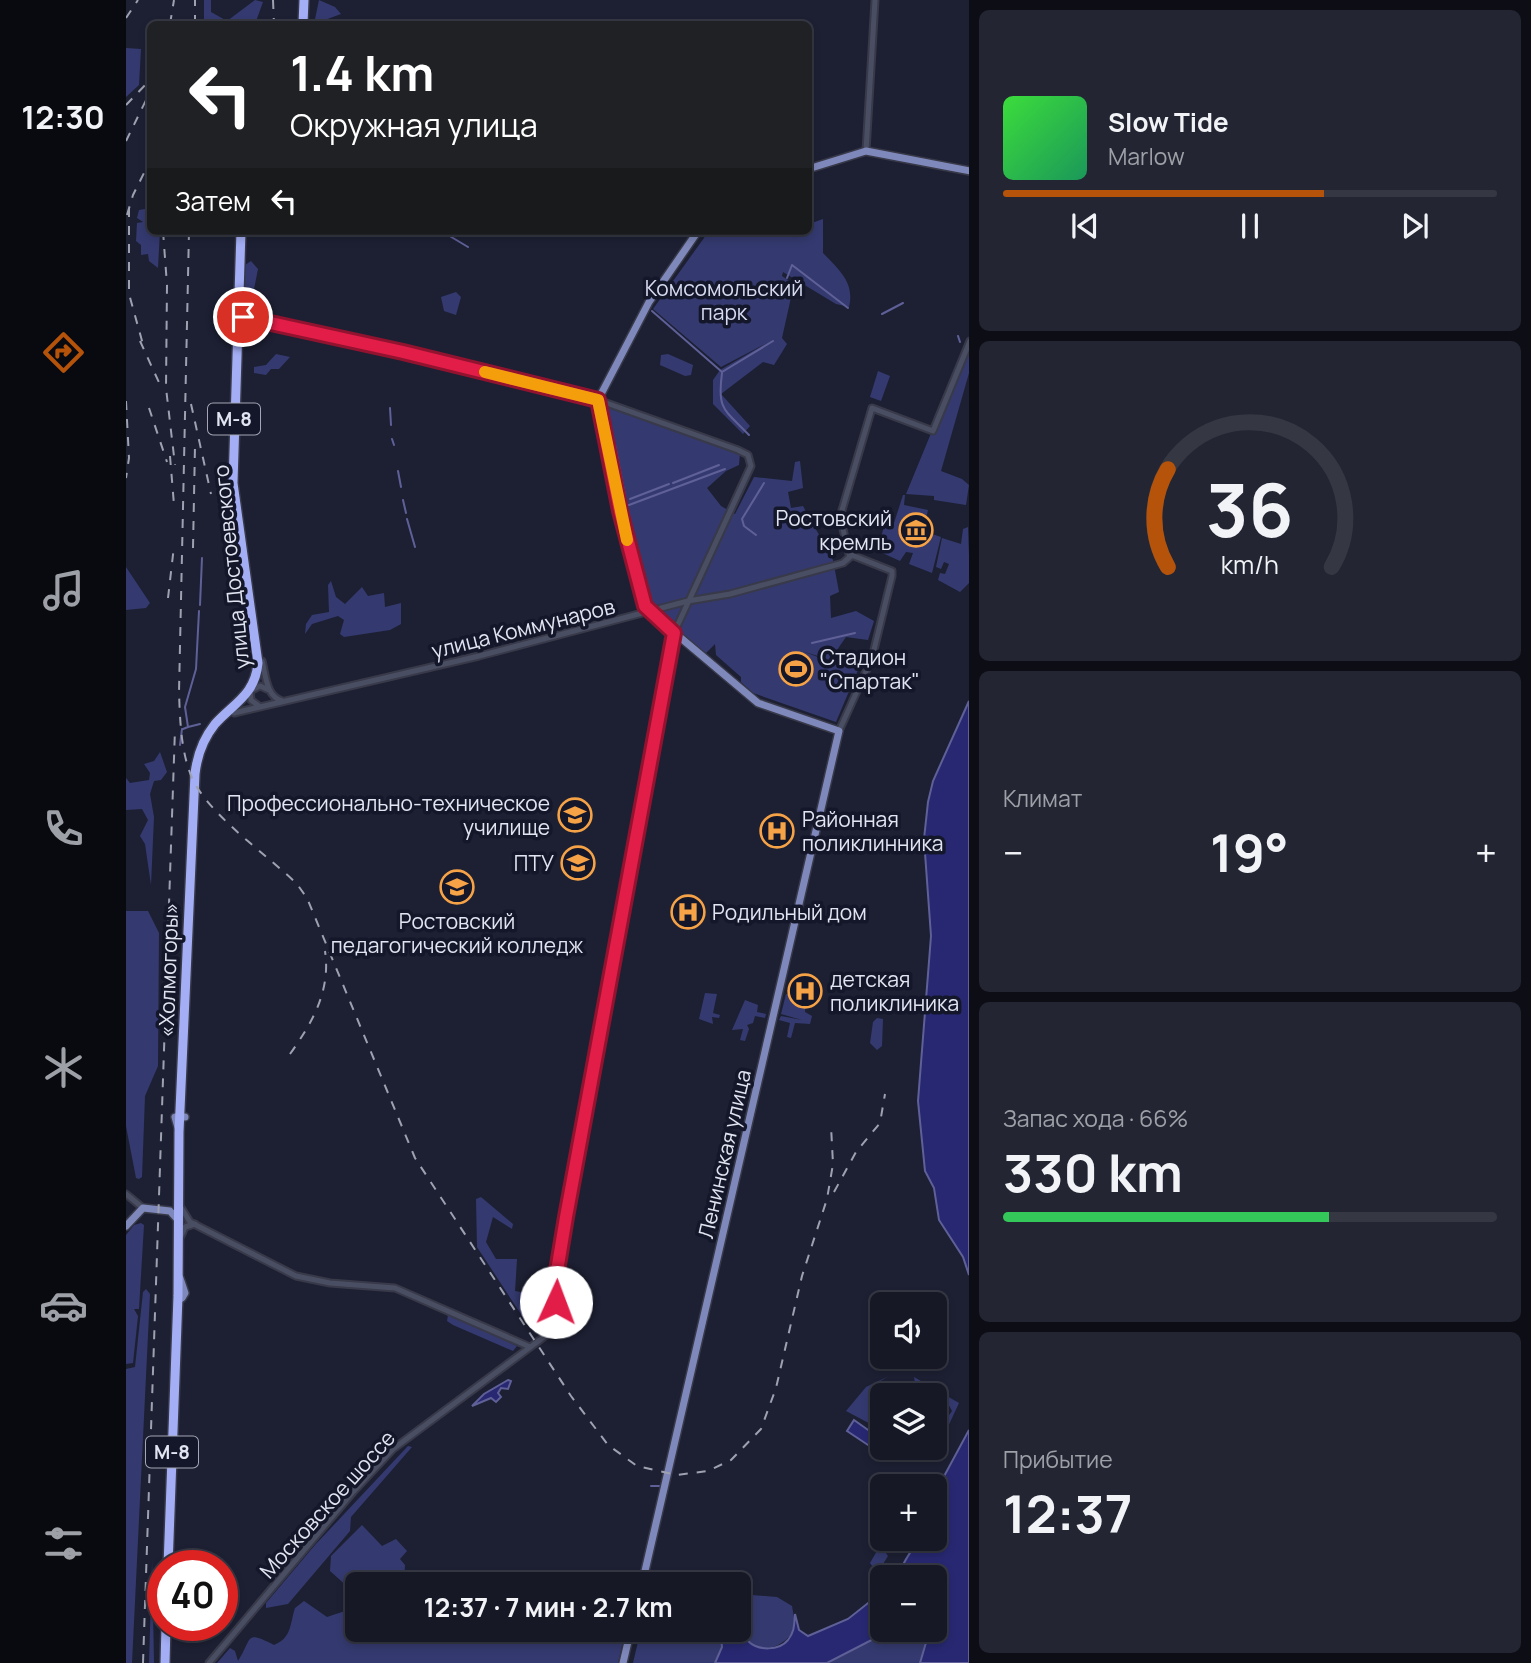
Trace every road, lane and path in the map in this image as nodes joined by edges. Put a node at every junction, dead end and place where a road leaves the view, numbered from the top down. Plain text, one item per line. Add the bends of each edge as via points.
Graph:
1 (306, 0) edge
2 (875, 0) edge
3 (305, 21) edge
4 (866, 151) junction
5 (812, 168) edge
6 (969, 171) edge
7 (242, 235) edge
8 (695, 235) edge
9 (241, 316) junction
10 (969, 341) edge
11 (598, 400) junction
12 (851, 556) junction
13 (688, 601) junction
14 (650, 612) junction
15 (674, 633) junction
16 (262, 662) junction
17 (252, 692) junction
18 (270, 692) junction
19 (282, 701) junction
20 (264, 706) junction
21 (234, 713) junction
22 (839, 732) junction
23 (183, 1116) junction
24 (126, 1194) edge
25 (178, 1198) junction
26 (143, 1208) junction
27 (182, 1209) junction
28 (168, 1210) junction
29 (178, 1220) junction
30 (195, 1224) junction
31 (126, 1226) edge
32 (181, 1236) junction
33 (178, 1271) junction
34 (530, 1347) junction
35 (168, 1550) edge
36 (645, 1572) edge
37 (166, 1641) edge
38 (628, 1642) edge
39 (165, 1662) edge
40 (209, 1663) edge
41 (623, 1663) edge

1 - 3 highway
2 - 4 street
4 - 5 main road
4 - 6 main road
7 - 9 highway, М-8
8 - 11 main road via 649,302
9 - 11 street
9 - 16 highway, улица Достоевского / М-8 via 238,488
9 - 17 highway, улица Достоевского / М-8 via 233,475 236,522 259,658
10 - 12 street via 933,431 872,408 840,517
11 - 13 street via 748,455 751,462 746,482
11 - 14 main road via 620,511
12 - 13 street, улица Коммунаров via 808,574
12 - 22 street via 892,571 872,658
13 - 14 street, улица Коммунаров
13 - 15 street
14 - 15 main road
14 - 19 street, улица Коммунаров
15 - 22 main road via 758,703
15 - 34 street, Московское шоссе via 566,1217 555,1283 557,1323
16 - 17 highway, улица Достоевского / М-8
16 - 18 street
17 - 18 street via 262,686
17 - 20 street
17 - 21 highway, «Холмогоры» / М-8
17 - 23 highway, «Холмогоры» / М-8 via 210,731 196,767
18 - 19 street
18 - 20 street via 271,701
19 - 20 street, улица Коммунаров
20 - 21 street, улица Коммунаров
21 - 23 highway, «Холмогоры» / М-8 via 209,738 198,777
22 - 36 main road, Ленинская улица
23 - 25 highway, «Холмогоры» / М-8
23 - 27 highway, «Холмогоры» / М-8
24 - 26 street
25 - 28 main road
25 - 29 highway, «Холмогоры» / М-8
26 - 28 main road
26 - 31 main road
27 - 30 street via 186,1219
27 - 32 highway, «Холмогоры» / М-8
28 - 29 main road
29 - 33 highway, «Холмогоры» / М-8
30 - 32 street via 185,1227
30 - 34 street via 296,1276 395,1288
32 - 33 highway, «Холмогоры» / М-8
33 - 35 highway, «Холмогоры» / М-8
34 - 40 street, Московское шоссе via 411,1434 376,1466
37 - 39 highway
38 - 41 main road

